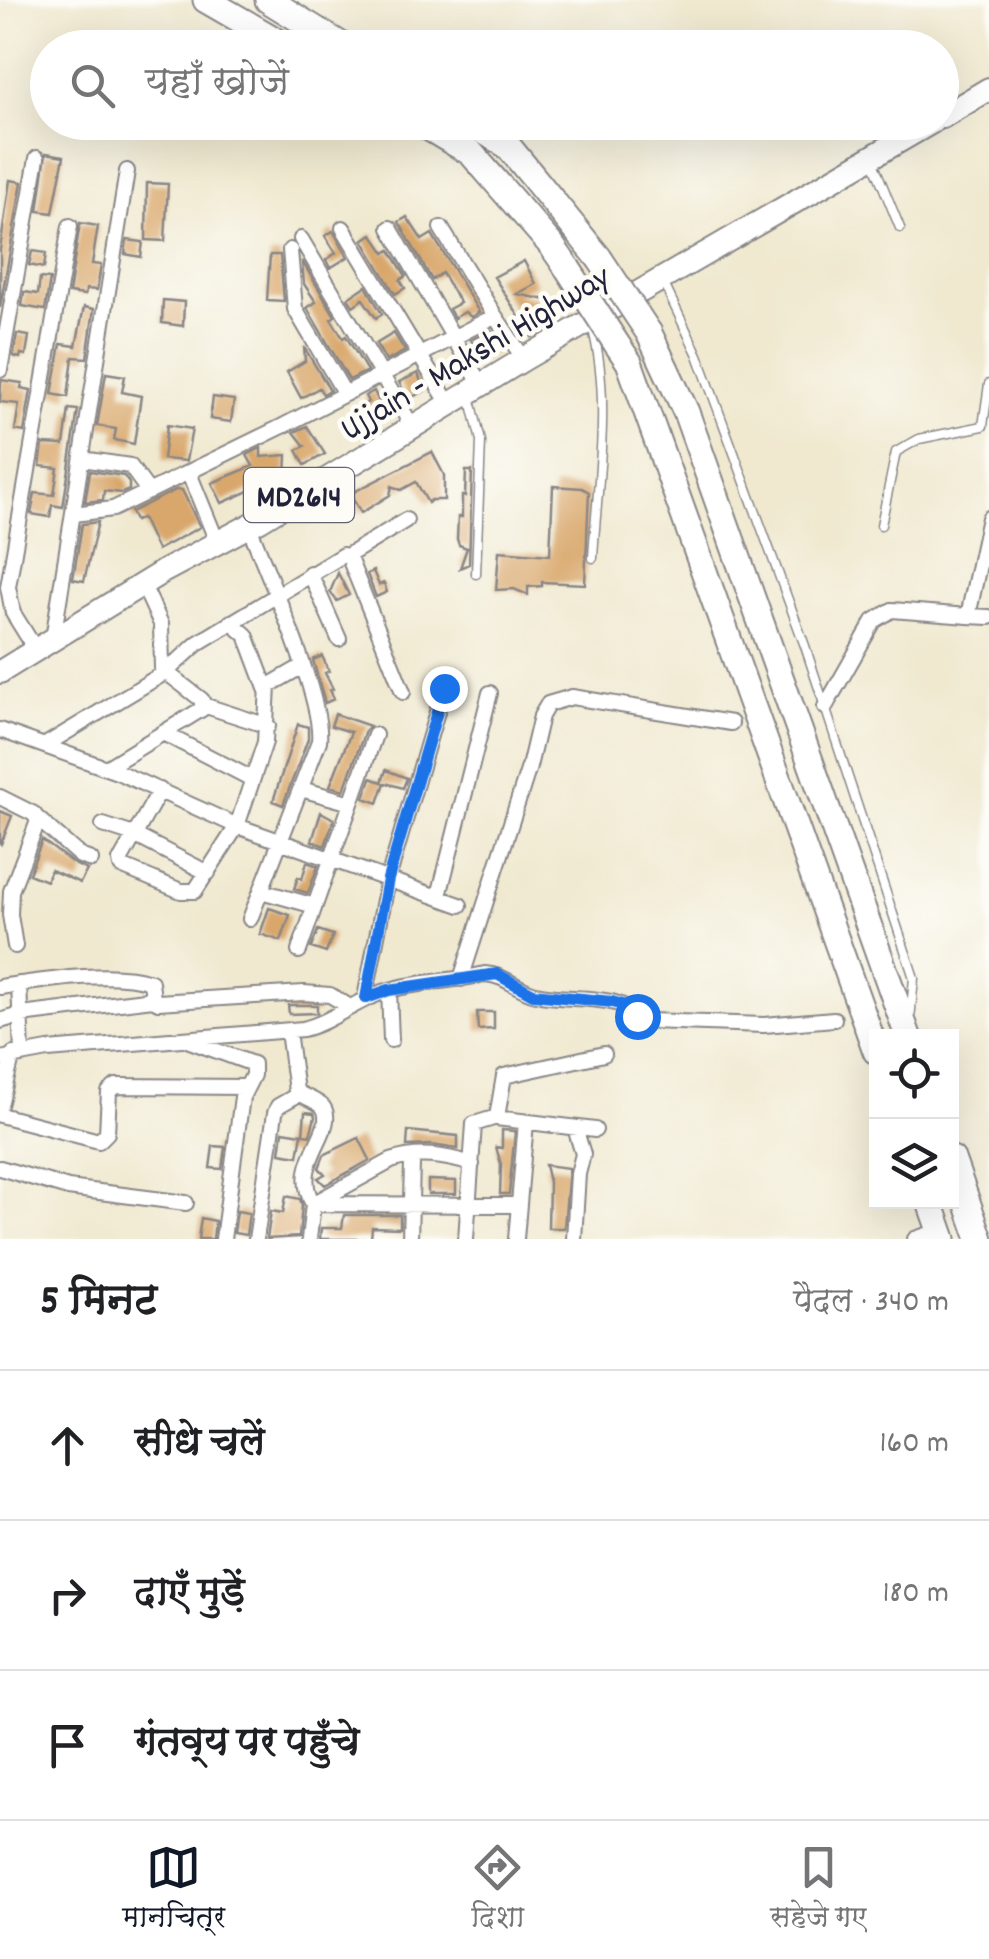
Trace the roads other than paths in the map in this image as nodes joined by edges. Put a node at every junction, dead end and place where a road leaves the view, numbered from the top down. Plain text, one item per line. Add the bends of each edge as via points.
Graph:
1 (206, 0) edge
2 (268, 0) edge
3 (257, 30) edge
4 (317, 30) edge
5 (989, 89) edge
6 (959, 107) edge
7 (450, 140) edge
8 (498, 140) edge
9 (901, 140) edge
10 (872, 157) junction
11 (37, 158) dead end
12 (127, 171) dead end
13 (70, 226) dead end
14 (343, 228) dead end
15 (390, 228) dead end
16 (441, 228) dead end
17 (900, 228) dead end
18 (662, 280) junction
19 (495, 316) junction
20 (455, 337) junction
21 (600, 340) junction
22 (418, 355) junction
23 (524, 359) junction
24 (0, 370) edge
25 (383, 374) junction
26 (989, 384) edge
27 (345, 394) junction
28 (468, 398) junction
29 (412, 426) junction
30 (986, 426) edge
31 (82, 459) junction
32 (189, 473) junction
33 (149, 492) junction
34 (74, 514) junction
35 (989, 518) edge
36 (406, 520) dead end
37 (881, 525) dead end
38 (250, 526) junction
39 (218, 544) junction
40 (347, 556) junction
41 (593, 558) dead end
42 (310, 573) junction
43 (476, 574) dead end
44 (143, 585) junction
45 (275, 595) junction
46 (968, 616) junction
47 (989, 617) edge
48 (232, 622) junction
49 (339, 640) dead end
50 (45, 645) junction
51 (302, 666) junction
52 (0, 672) edge
53 (166, 672) junction
54 (444, 688) dead end
55 (267, 691) junction
56 (403, 692) dead end
57 (490, 693) dead end
58 (203, 705) junction
59 (825, 707) junction
60 (731, 723) dead end
61 (268, 726) junction
62 (0, 730) edge
63 (163, 733) junction
64 (375, 735) dead end
65 (47, 744) junction
66 (113, 770) junction
67 (252, 779) junction
68 (301, 789) junction
69 (160, 790) junction
70 (0, 797) edge
71 (351, 803) junction
72 (37, 818) junction
73 (103, 825) dead end
74 (237, 826) junction
75 (134, 835) junction
76 (281, 842) junction
77 (91, 860) dead end
78 (332, 860) junction
79 (208, 873) junction
80 (388, 879) junction
81 (261, 891) junction
82 (439, 896) junction
83 (460, 905) dead end
84 (315, 906) junction
85 (250, 920) dead end
86 (15, 946) dead end
87 (299, 951) dead end
88 (461, 980) junction
89 (20, 984) junction
90 (0, 986) edge
91 (389, 990) junction
92 (366, 998) junction
93 (153, 999) junction
94 (350, 1007) junction
95 (20, 1015) junction
96 (834, 1019) dead end
97 (0, 1021) edge
98 (906, 1029) edge
99 (909, 1029) edge
100 (869, 1030) edge
101 (288, 1031) junction
102 (184, 1038) junction
103 (391, 1040) dead end
104 (604, 1054) dead end
105 (12, 1055) edge
106 (246, 1087) junction
107 (299, 1094) junction
108 (0, 1105) edge
109 (0, 1115) edge
110 (496, 1118) junction
111 (526, 1122) junction
112 (575, 1128) junction
113 (595, 1130) dead end
114 (412, 1163) dead end
115 (472, 1164) junction
116 (0, 1168) edge
117 (959, 1179) edge
118 (186, 1202) dead end
119 (313, 1204) junction
120 (412, 1205) junction
121 (519, 1205) junction
122 (468, 1207) junction
123 (930, 1209) edge
124 (929, 1238) edge
125 (223, 1239) edge
126 (256, 1239) edge
127 (309, 1239) edge
128 (410, 1239) edge
129 (466, 1239) edge
130 (516, 1239) edge
131 (574, 1239) edge
132 (980, 1239) edge

1 - 3 highway
2 - 4 highway
5 - 6 main road
7 - 21 highway, bridge via 471,152 552,246
8 - 98 highway, bridge via 599,258 649,333 686,412
9 - 10 main road, Ujjain - Makshi Highway / MD2614
10 - 17 lane
10 - 18 main road, Ujjain - Makshi Highway / MD2614
11 - 24 street
12 - 31 street
13 - 50 street via 8,586 13,613
14 - 22 street
15 - 20 street
16 - 19 street
18 - 21 main road, Ujjain - Makshi Highway / MD2614
18 - 59 lane via 698,354
19 - 20 street
19 - 23 street
20 - 22 street
20 - 28 street
21 - 23 main road, Ujjain - Makshi Highway / MD2614
21 - 41 lane
21 - 100 highway via 629,362
22 - 25 street
22 - 28 street
23 - 28 main road, Ujjain - Makshi Highway / MD2614
25 - 27 street
25 - 27 street via 296,244 295,309
25 - 29 street
26 - 30 lane
27 - 32 street
28 - 29 main road, Ujjain - Makshi Highway / MD2614
28 - 43 lane via 482,441
29 - 38 main road, Ujjain - Makshi Highway / MD2614
30 - 37 lane via 919,439 896,452
31 - 33 street via 130,466
31 - 34 street
32 - 33 street
32 - 39 street
33 - 34 street via 113,509
34 - 50 street
35 - 46 street
36 - 40 street
38 - 39 main road, Ujjain - Makshi Highway / MD2614
38 - 45 street
39 - 44 main road, Ujjain - Makshi Highway / MD2614
40 - 42 street
40 - 56 street
42 - 45 street
42 - 49 street
44 - 50 main road, Ujjain - Makshi Highway / MD2614
44 - 53 street via 161,624
45 - 48 street
45 - 51 street
46 - 47 street
46 - 59 street via 882,614
48 - 53 street
48 - 55 street via 246,636
50 - 52 main road, Ujjain - Makshi Highway / MD2614
51 - 55 street
51 - 68 street via 320,728
53 - 58 street
53 - 65 street
54 - 80 street
55 - 61 street
57 - 82 street
58 - 61 street
58 - 63 street
59 - 99 lane via 914,978
60 - 88 street via 572,696 548,704
61 - 67 street
62 - 65 street
63 - 66 street
63 - 67 street
64 - 71 street
65 - 66 street
66 - 69 street
67 - 74 street
68 - 71 street
68 - 76 street
69 - 74 street
69 - 75 street
70 - 72 street
71 - 78 street
72 - 77 street
72 - 86 street via 11,891
73 - 75 street
74 - 76 street
74 - 79 street
75 - 79 street
75 - 79 street via 120,860 122,870 190,892
76 - 78 street
76 - 81 street
78 - 80 street
78 - 84 street
80 - 82 street
80 - 92 street
81 - 84 street
81 - 85 street
82 - 83 street
84 - 87 street
88 - 91 street
88 - 96 street via 497,974 533,994 612,1002 649,1021 764,1026
89 - 90 street
89 - 93 street via 139,979 150,982
89 - 95 street
91 - 92 street
91 - 103 street
92 - 94 street
93 - 94 street via 324,994
93 - 95 street
94 - 101 street
95 - 97 street
95 - 105 street
101 - 102 street
101 - 107 street
102 - 105 street
102 - 106 street via 247,1060 254,1070
104 - 110 street via 506,1074
105 - 108 street
106 - 109 street via 116,1086 107,1134 99,1142
106 - 125 street
107 - 119 street via 325,1114 306,1167
107 - 126 street via 275,1113
110 - 111 street
110 - 115 street via 475,1122
111 - 112 street
111 - 121 street
112 - 113 street
112 - 131 street via 583,1154
114 - 120 street
115 - 119 street via 442,1155 404,1156
115 - 122 street
116 - 118 street via 68,1188
117 - 132 highway
119 - 120 street
119 - 127 street
120 - 122 street
120 - 128 street
121 - 122 street
121 - 130 street
122 - 129 street
123 - 124 highway

